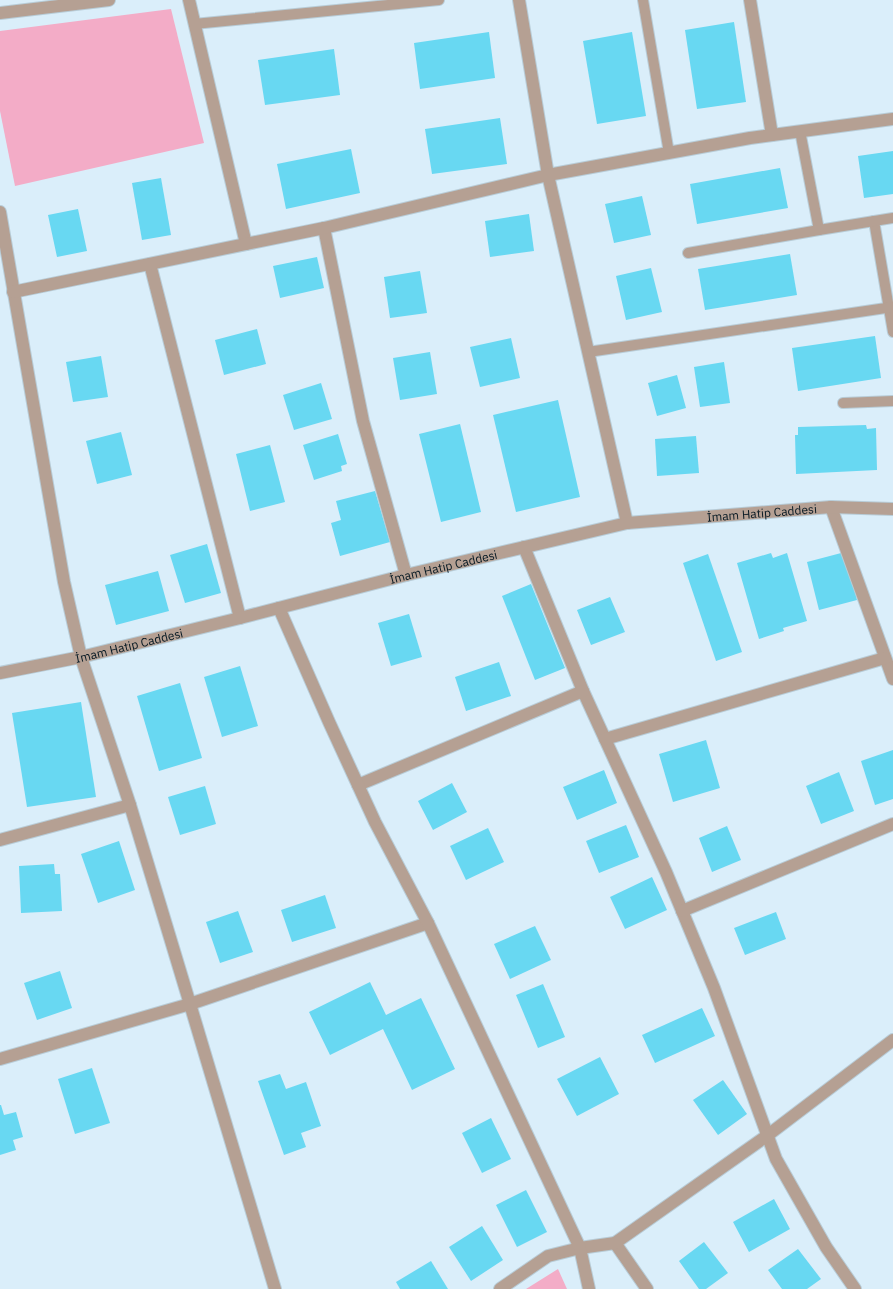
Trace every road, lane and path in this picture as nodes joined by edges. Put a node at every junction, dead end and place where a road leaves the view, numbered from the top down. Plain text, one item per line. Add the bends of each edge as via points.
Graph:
1 (109, 0) edge
2 (189, 0) edge
3 (439, 0) edge
4 (519, 0) edge
5 (643, 0) edge
6 (750, 0) edge
7 (386, 3) edge
8 (0, 13) edge
9 (194, 24) junction
10 (893, 118) edge
11 (800, 131) junction
12 (772, 135) junction
13 (668, 153) junction
14 (548, 175) junction
15 (0, 212) edge
16 (893, 218) edge
17 (874, 221) junction
18 (324, 228) junction
19 (819, 230) junction
20 (246, 244) junction
21 (688, 253) dead end
22 (150, 264) junction
23 (13, 292) junction
24 (890, 307) edge
25 (893, 332) edge
26 (588, 352) junction
27 (893, 401) edge
28 (843, 402) dead end
29 (831, 507) junction
30 (893, 509) edge
31 (627, 523) junction
32 (524, 547) junction
33 (406, 575) junction
34 (279, 608) junction
35 (240, 618) junction
36 (81, 657) junction
37 (885, 658) junction
38 (0, 673) edge
39 (893, 679) edge
40 (583, 691) junction
41 (605, 739) junction
42 (358, 785) junction
43 (130, 805) junction
44 (893, 824) edge
45 (0, 840) edge
46 (682, 911) junction
47 (428, 923) junction
48 (190, 1004) junction
49 (893, 1040) edge
50 (0, 1059) edge
51 (768, 1135) junction
52 (615, 1243) junction
53 (580, 1248) junction
54 (274, 1289) edge
55 (500, 1289) edge
56 (589, 1289) edge
57 (647, 1289) edge
58 (855, 1289) edge

1 - 8 street
2 - 9 street
3 - 7 lane
4 - 14 street
5 - 13 lane
6 - 12 street
7 - 9 lane
9 - 20 street
10 - 11 street
11 - 12 street
11 - 19 lane
12 - 13 street
13 - 14 street
14 - 18 street
14 - 26 street
15 - 23 street
16 - 17 lane
17 - 19 lane
17 - 24 lane
18 - 20 street
18 - 33 street via 364,422
19 - 21 lane
20 - 22 street
22 - 23 street
22 - 35 street
23 - 36 street via 64,582
24 - 25 lane
24 - 26 lane
26 - 31 street
27 - 28 lane
29 - 30 street, İmam Hatip Caddesi
29 - 31 street, İmam Hatip Caddesi
29 - 37 street
31 - 32 street, İmam Hatip Caddesi
32 - 33 street, İmam Hatip Caddesi
32 - 40 street
33 - 34 street, İmam Hatip Caddesi
34 - 35 street, İmam Hatip Caddesi
34 - 42 street
35 - 36 street, İmam Hatip Caddesi
36 - 38 street, İmam Hatip Caddesi
36 - 43 street
37 - 39 street
37 - 41 street
40 - 41 street
40 - 42 street
41 - 46 street
42 - 47 street
43 - 45 street
43 - 48 street
44 - 46 street
46 - 51 street via 714,988
47 - 48 street
47 - 53 street
48 - 50 street
48 - 54 street
49 - 51 street
51 - 52 street
51 - 58 street via 776,1159 818,1234
52 - 53 street
52 - 57 street
53 - 55 street via 548,1256
53 - 56 street

